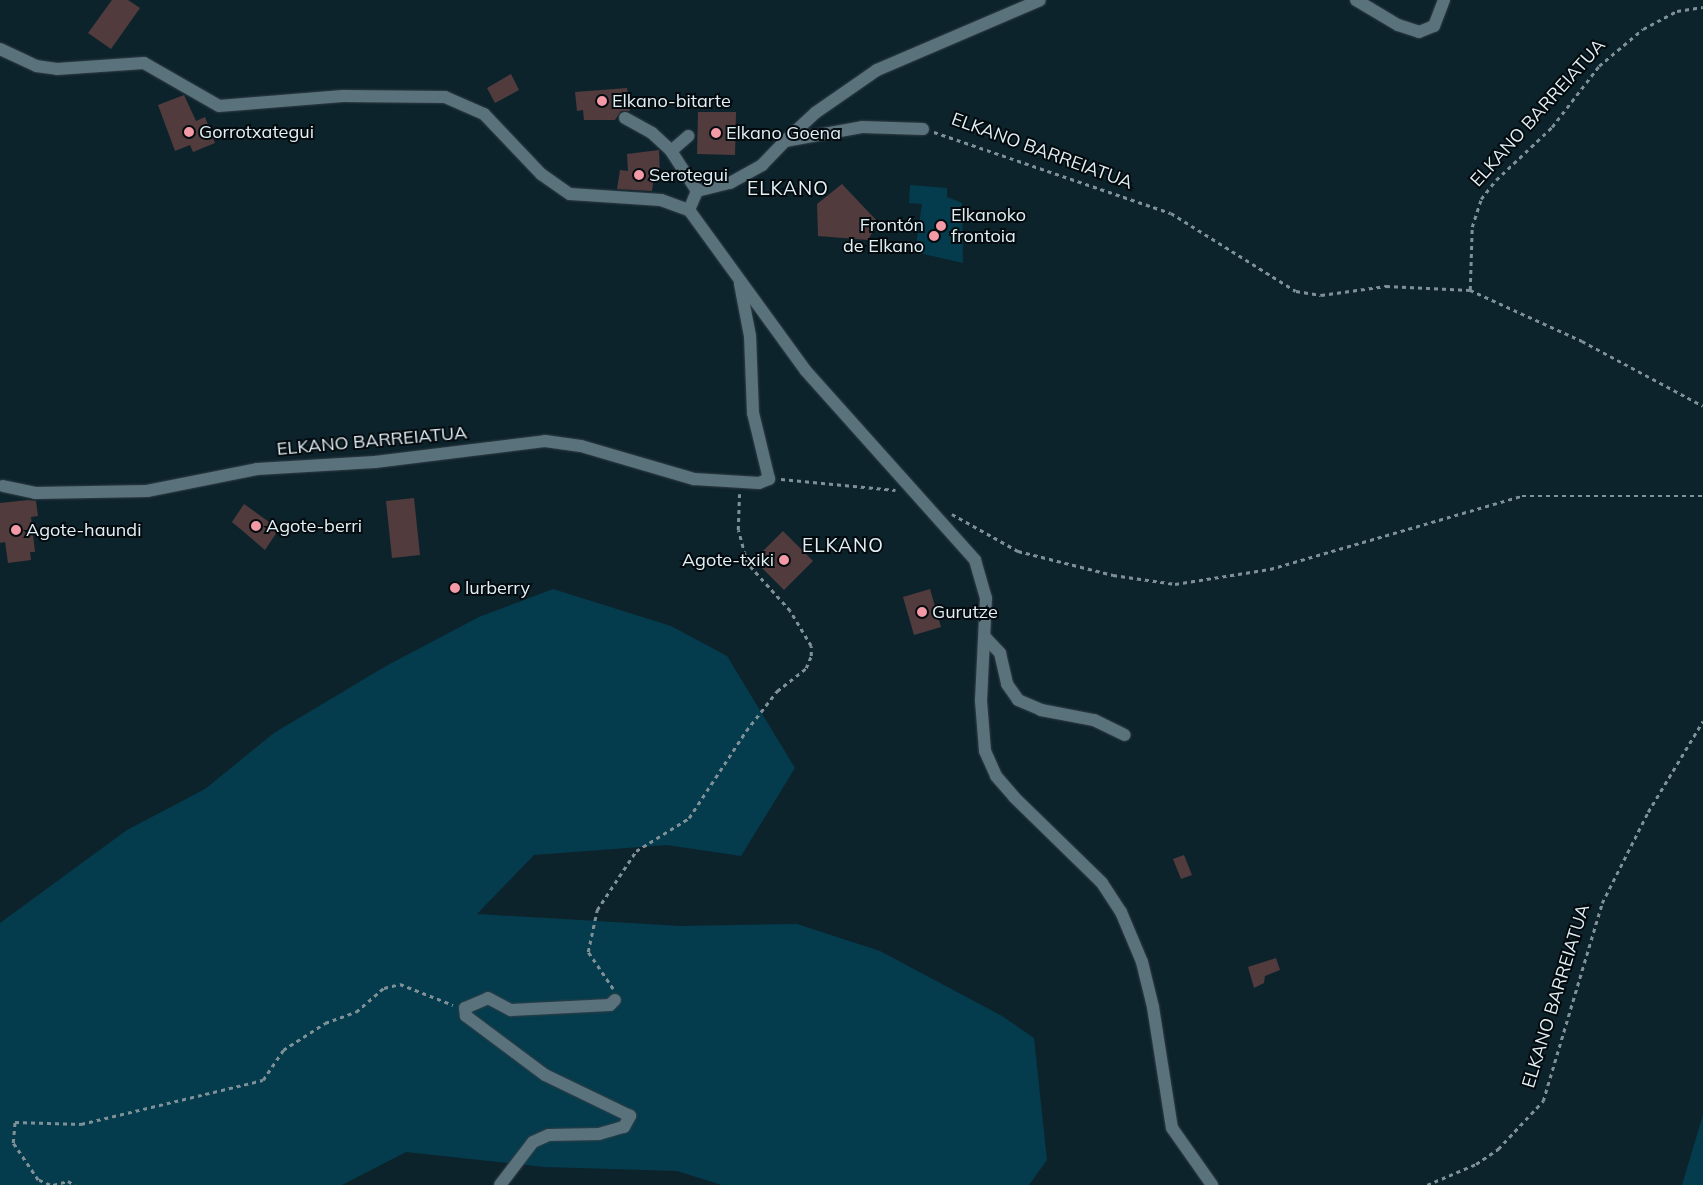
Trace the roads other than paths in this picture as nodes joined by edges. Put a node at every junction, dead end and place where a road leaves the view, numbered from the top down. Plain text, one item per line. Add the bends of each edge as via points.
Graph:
1 (1040, 0) edge
2 (1356, 0) edge
3 (1444, 0) edge
4 (0, 49) edge
5 (625, 118) dead end
6 (923, 129) road end
7 (688, 136) dead end
8 (785, 142) junction
9 (670, 151) junction
10 (697, 191) junction
11 (689, 210) junction
12 (739, 279) junction
13 (3, 486) dead end
14 (986, 638) junction
15 (1125, 735) dead end
16 (615, 1000) road end
17 (500, 1185) edge
18 (1212, 1185) edge

1 - 8 street via 876,70 822,108
2 - 3 street via 1398,26 1420,32 1434,26
4 - 11 street via 36,66 57,69 144,63 219,106 344,96 445,97 484,114 541,174 570,194 661,200
5 - 9 street via 652,133
6 - 8 street, ELKANO BARREIATUA via 862,127
7 - 9 street
8 - 10 street via 762,165 730,183
9 - 10 street
10 - 11 street
11 - 12 street
12 - 13 street, ELKANO BARREIATUA via 750,336 752,413 769,479 741,484 681,476 581,446 545,442 375,462 257,469 148,491 35,493
12 - 14 street via 806,371 960,539 981,573 986,598
14 - 15 street via 1000,653 1007,684 1018,700 1041,710 1094,720
14 - 18 street via 981,701 984,751 996,776 1096,877 1121,912 1142,962 1153,1007 1172,1128
16 - 17 street via 610,1005 511,1010 488,998 467,1006 466,1016 545,1075 630,1116 624,1127 599,1134 549,1135 533,1142

